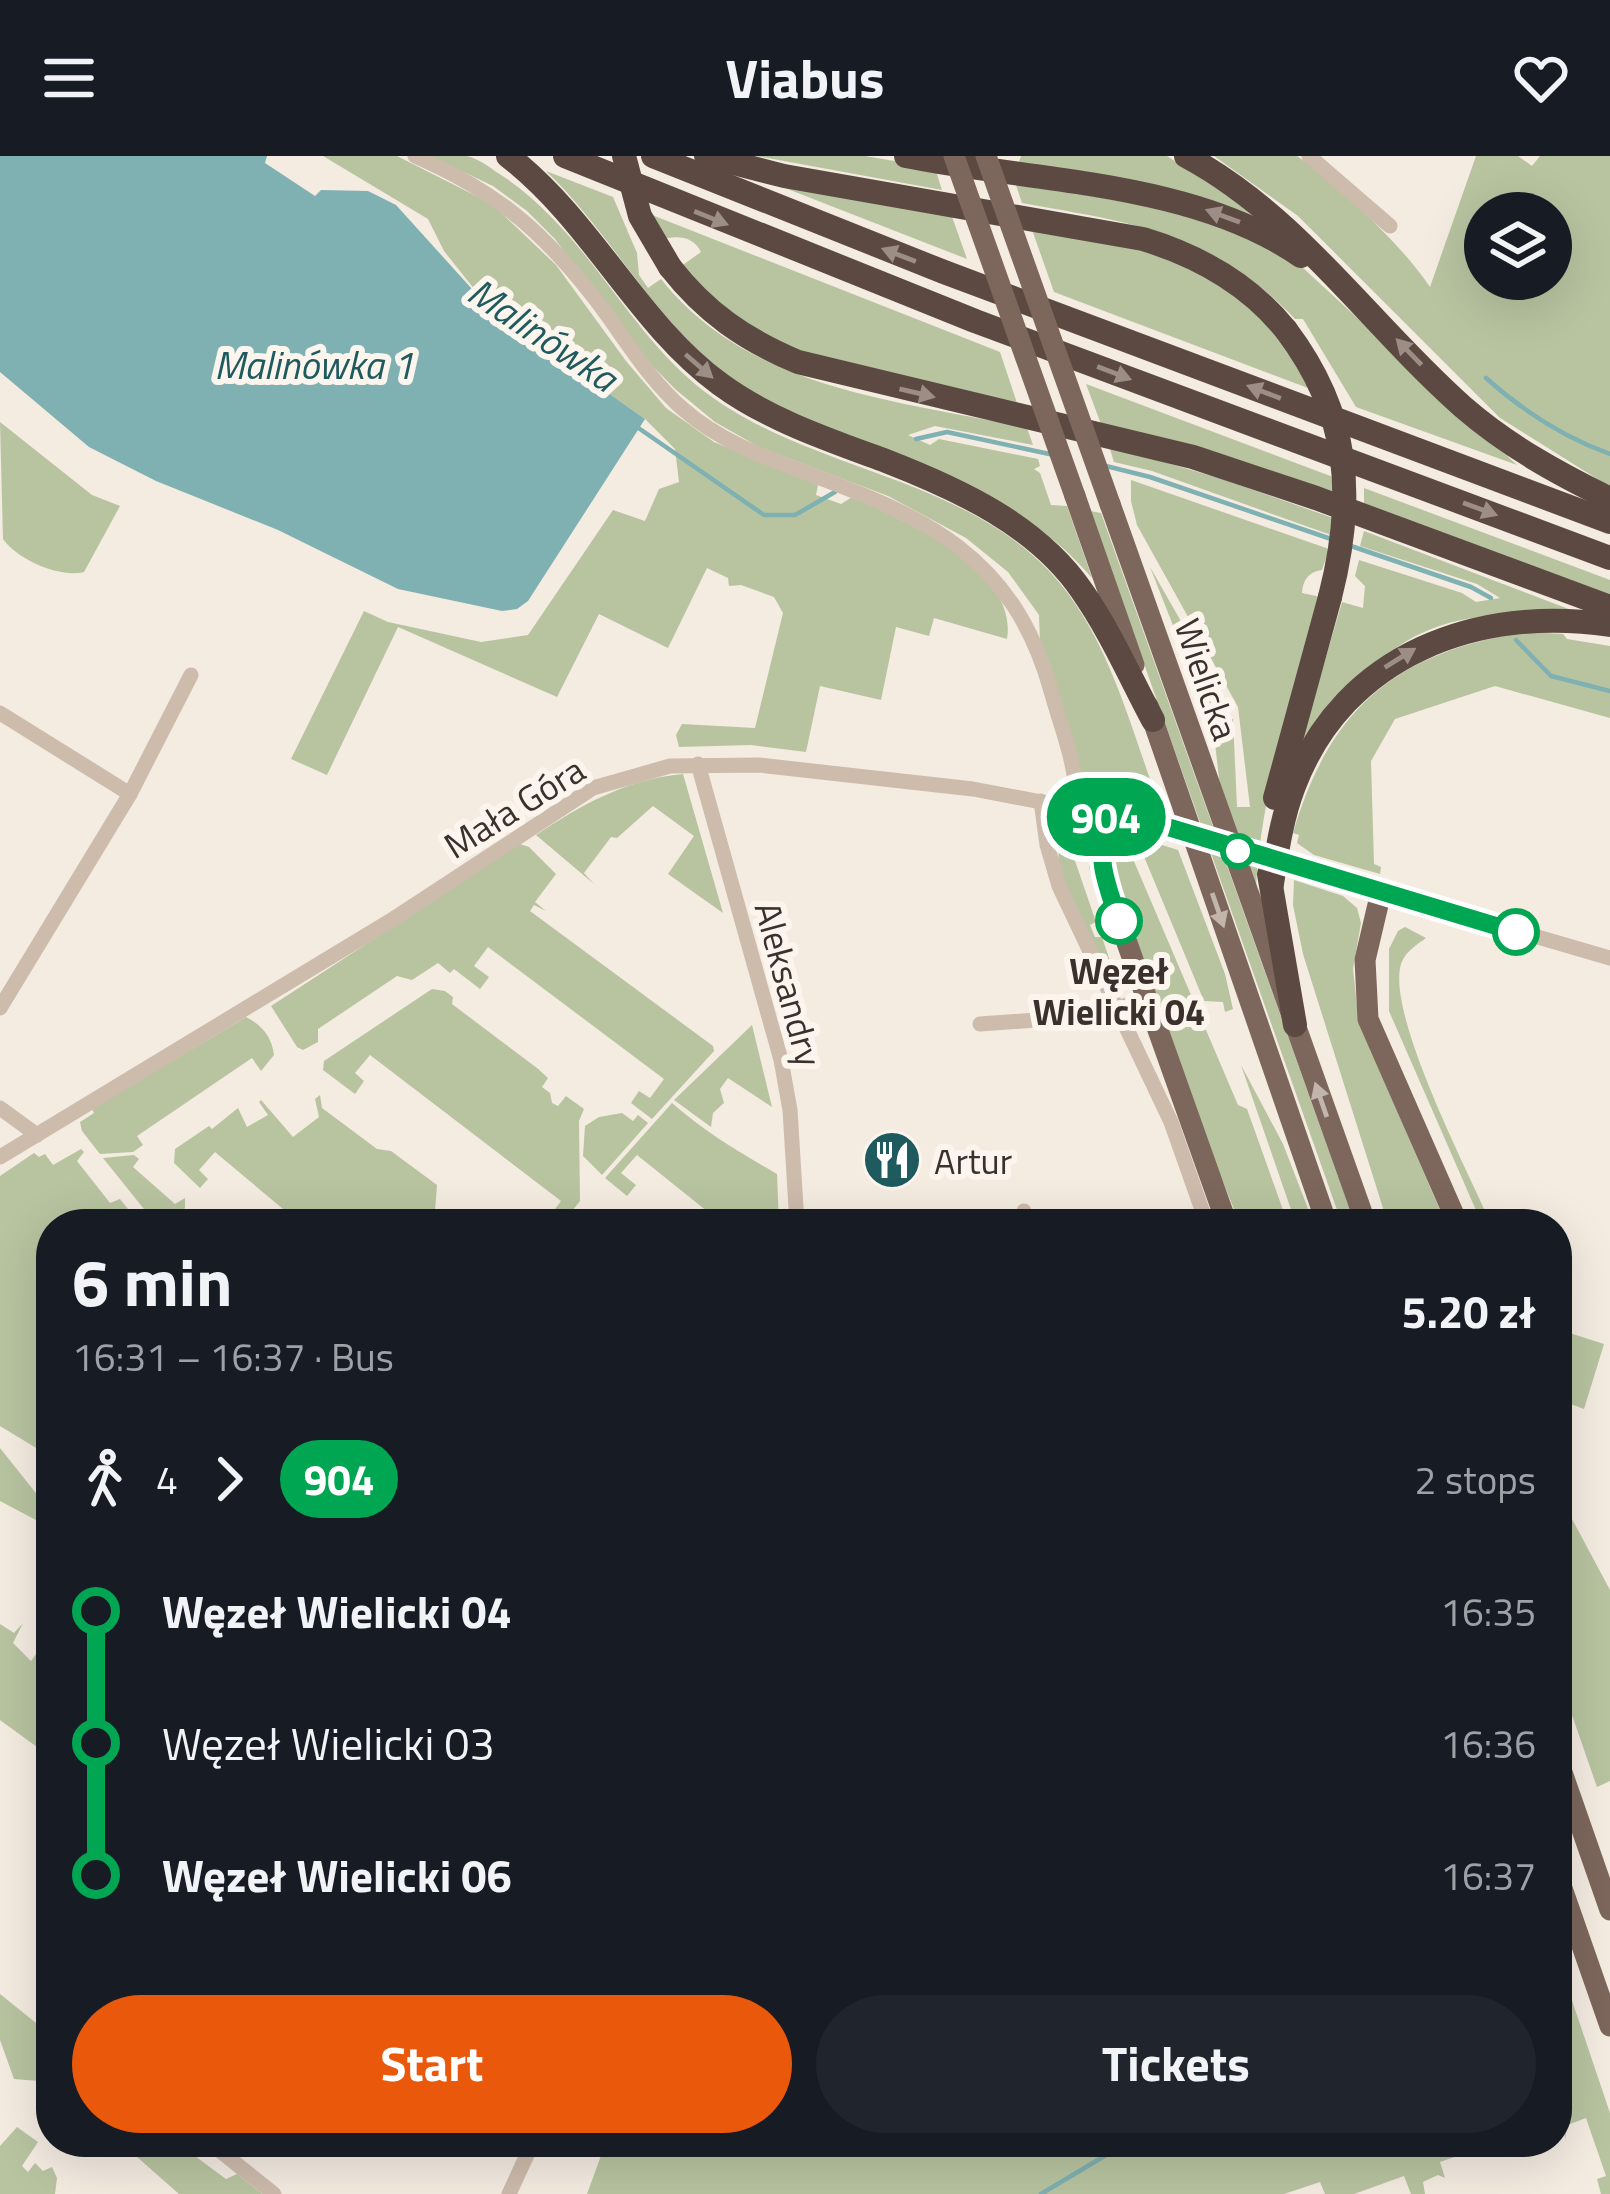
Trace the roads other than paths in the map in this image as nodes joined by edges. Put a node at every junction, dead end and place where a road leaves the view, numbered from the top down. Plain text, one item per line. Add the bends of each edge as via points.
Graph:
1 (415, 156) edge
2 (508, 156) edge
3 (565, 156) edge
4 (624, 156) edge
5 (653, 156) edge
6 (706, 156) edge
7 (906, 156) edge
8 (954, 156) edge
9 (986, 156) edge
10 (1186, 156) edge
11 (1309, 156) edge
12 (1390, 226) dead end
13 (1358, 299) junction
14 (1610, 499) edge
15 (1610, 522) edge
16 (1610, 558) edge
17 (1610, 608) edge
18 (1610, 626) edge
19 (191, 675) dead end
20 (1, 716) edge
21 (1153, 720) junction
22 (698, 764) junction
23 (130, 794) junction
24 (1041, 801) junction
25 (1076, 806) junction
26 (1107, 813) junction
27 (1161, 825) tunnel mouth
28 (1294, 866) tunnel mouth
29 (1272, 884) junction
30 (1381, 892) junction
31 (1610, 958) edge
32 (1147, 999) junction
33 (0, 1008) edge
34 (1117, 1010) junction
35 (980, 1024) dead end
36 (1295, 1025) junction
37 (0, 1108) edge
38 (37, 1135) junction
39 (0, 1157) edge
40 (796, 1209) edge
41 (1202, 1209) edge
42 (1222, 1209) edge
43 (1322, 1209) edge
44 (1361, 1209) edge
45 (1451, 1209) edge
46 (1572, 1801) edge
47 (1610, 1910) edge
48 (1572, 1914) edge
49 (1608, 2009) edge
50 (228, 2157) edge
51 (526, 2157) edge
52 (274, 2194) edge
53 (509, 2194) edge

1 - 25 street via 493,195 529,224 703,426 917,519 982,566 1028,630 1045,670 1076,779
2 -> 21 highway via 564,205 671,339 720,384 769,414 969,498 1045,550 1081,590
3 -> 16 highway via 975,321
4 -> 17 highway, bridge via 640,216 670,267 758,345 797,362 1193,457
15 -> 5 highway
6 - 29 highway, bridge via 1143,239 1228,277 1286,329 1324,392 1346,487 1330,597 1275,797 1267,851
13 -> 7 highway via 1280,242 1211,211
8 - 21 main road, Wielicka, bridge
9 - 36 main road, Wielicka, bridge
10 - 13 highway via 1272,213
11 - 12 street
14 -> 13 highway via 1494,432
29 -> 18 highway via 1295,783 1317,739 1386,667 1438,639 1492,625
19 - 23 street
20 - 23 street
21 -> 43 main road, Wielicka
22 - 24 street, Mała Góra via 759,764
22 - 38 street, Mała Góra via 592,788
22 - 40 street, Aleksandry via 782,1060
23 - 33 street
24 - 25 street, Mała Góra
24 - 34 street via 1059,886
25 - 26 street, Mała Góra
26 - 27 street, Mała Góra
26 - 32 main road via 1100,867
28 - 30 street
29 - 36 highway
30 - 31 street
30 - 45 main road via 1365,960 1368,1019
32 - 34 street
32 - 42 main road
34 - 35 street
34 - 41 street
44 -> 36 main road, Wielicka
37 - 38 street
38 - 39 street, Mała Góra
46 - 47 main road
48 - 49 main road
50 - 52 street
51 - 53 street

